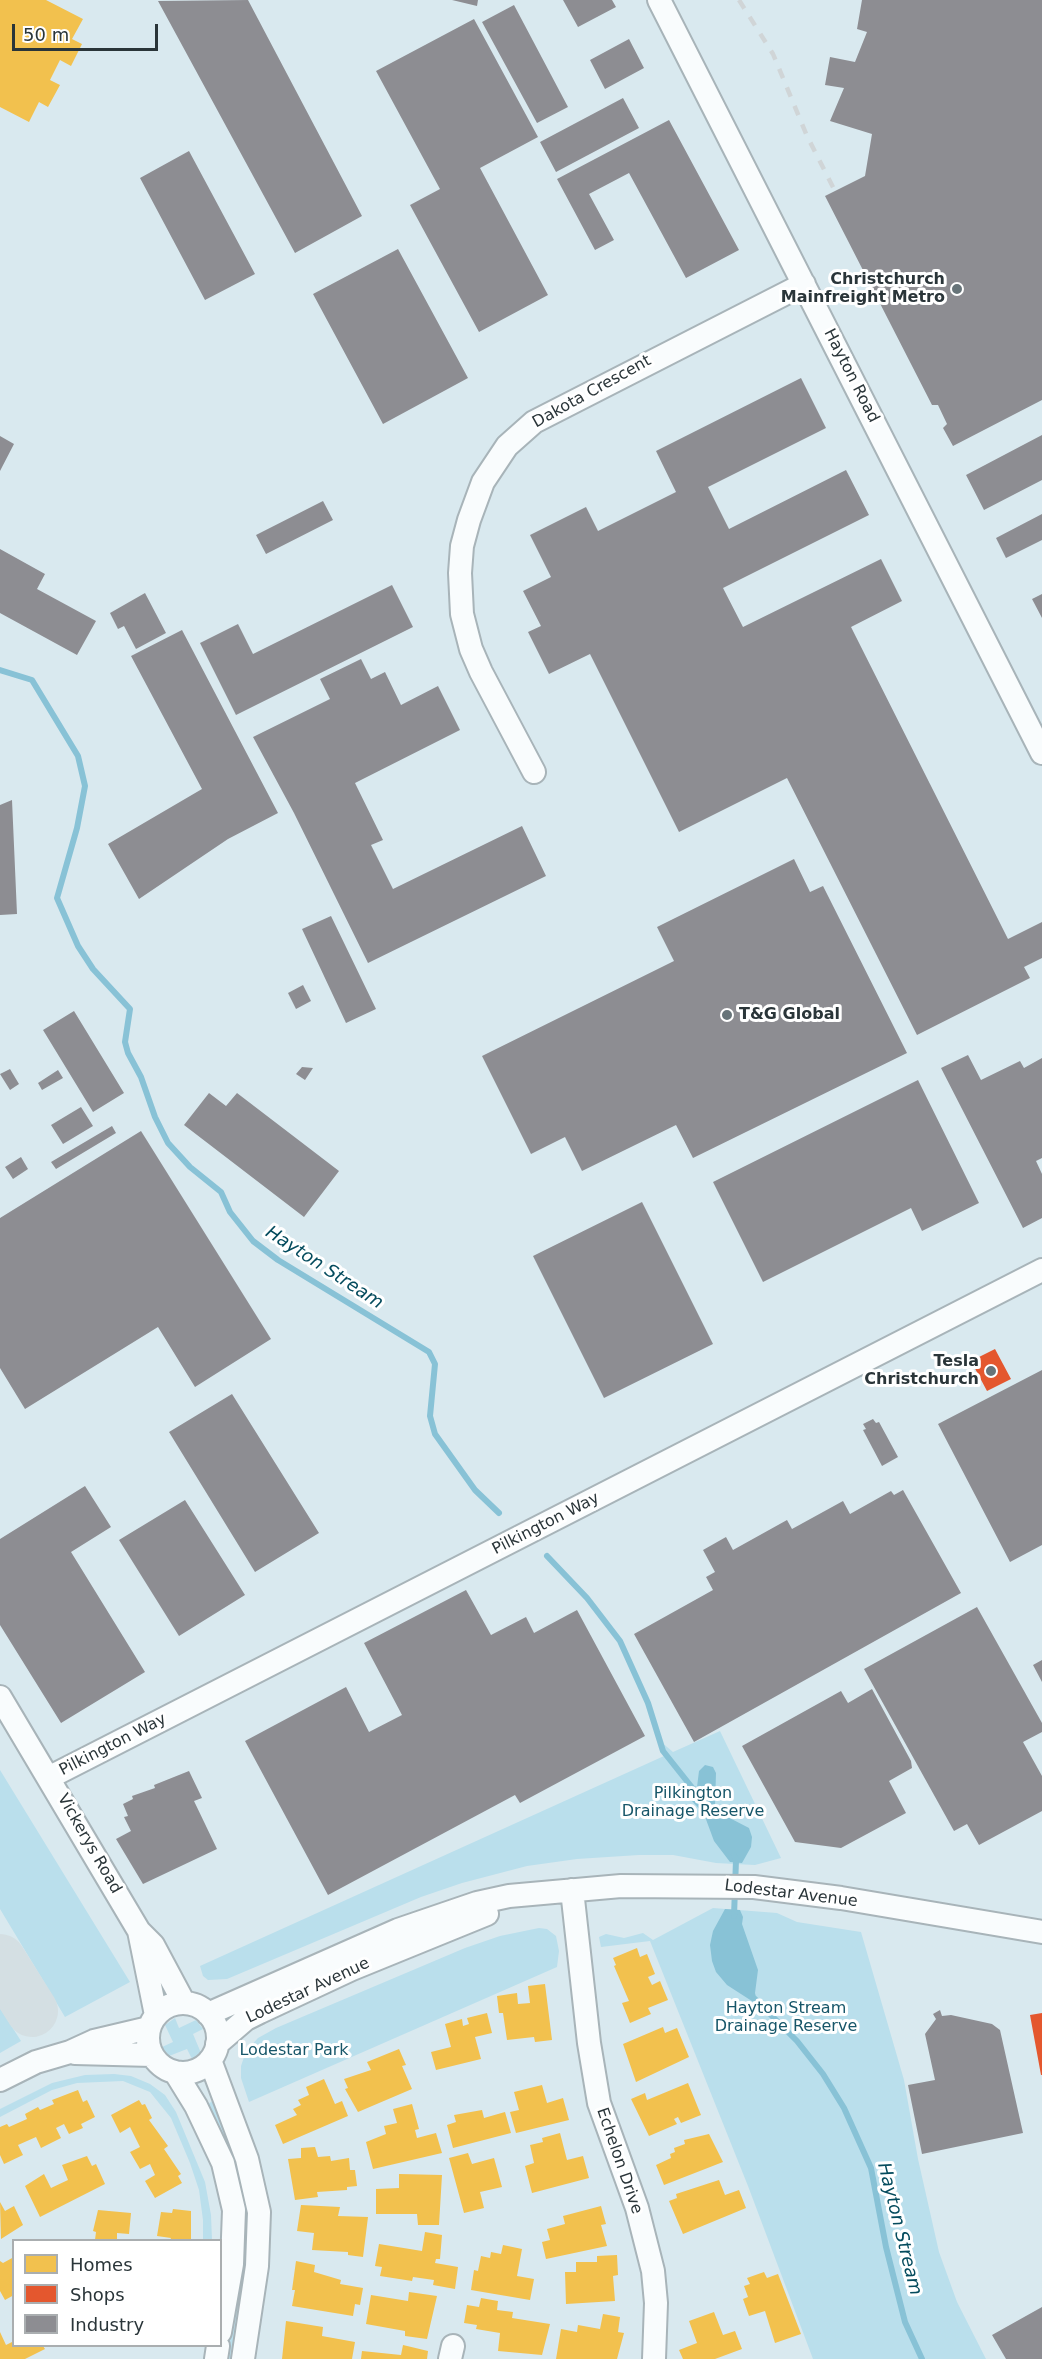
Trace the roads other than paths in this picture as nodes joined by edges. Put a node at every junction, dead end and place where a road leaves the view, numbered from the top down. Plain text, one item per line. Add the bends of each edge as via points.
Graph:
1 (659, 0) edge
2 (804, 284) junction
3 (1042, 753) edge
4 (534, 772) dead end
5 (1042, 1270) edge
6 (0, 1697) edge
7 (50, 1777) junction
8 (572, 1890) junction
9 (539, 1895) junction
10 (140, 1931) junction
11 (1042, 1932) edge
12 (184, 2003) junction
13 (208, 2014) junction
14 (152, 2021) junction
15 (70, 2052) junction
16 (214, 2052) junction
17 (152, 2055) junction
18 (175, 2072) junction
19 (0, 2080) edge
20 (222, 2321) edge
21 (243, 2359) edge
22 (654, 2359) edge

1 - 2 street, Hayton Road
2 - 3 street, Hayton Road
2 - 4 street, Dakota Crescent via 534,422 507,446 483,482 462,546 462,614 481,672
5 - 7 street, Pilkington Way
6 - 7 street, Vickerys Road
7 - 10 street, Vickerys Road
8 - 9 street, Lodestar Avenue
8 - 11 street, Lodestar Avenue via 621,1886 754,1887
8 - 22 street, Echelon Drive via 599,2103 637,2208 653,2271
9 - 13 street, Lodestar Avenue via 509,1896 446,1912
9 - 16 street, Lodestar Avenue via 431,1936 246,2019
10 - 12 street, Vickerys Road via 153,1945
10 - 14 street, Vickerys Road
12 - 13 street
12 - 14 street via 164,2008
13 - 16 street via 215,2023
14 - 15 street
14 - 17 street via 148,2042
15 - 17 street
15 - 19 street via 36,2062
16 - 18 street via 194,2071
16 - 21 street via 248,2159 259,2212 257,2266
17 - 18 street
18 - 20 street via 223,2163 234,2210 232,2264

